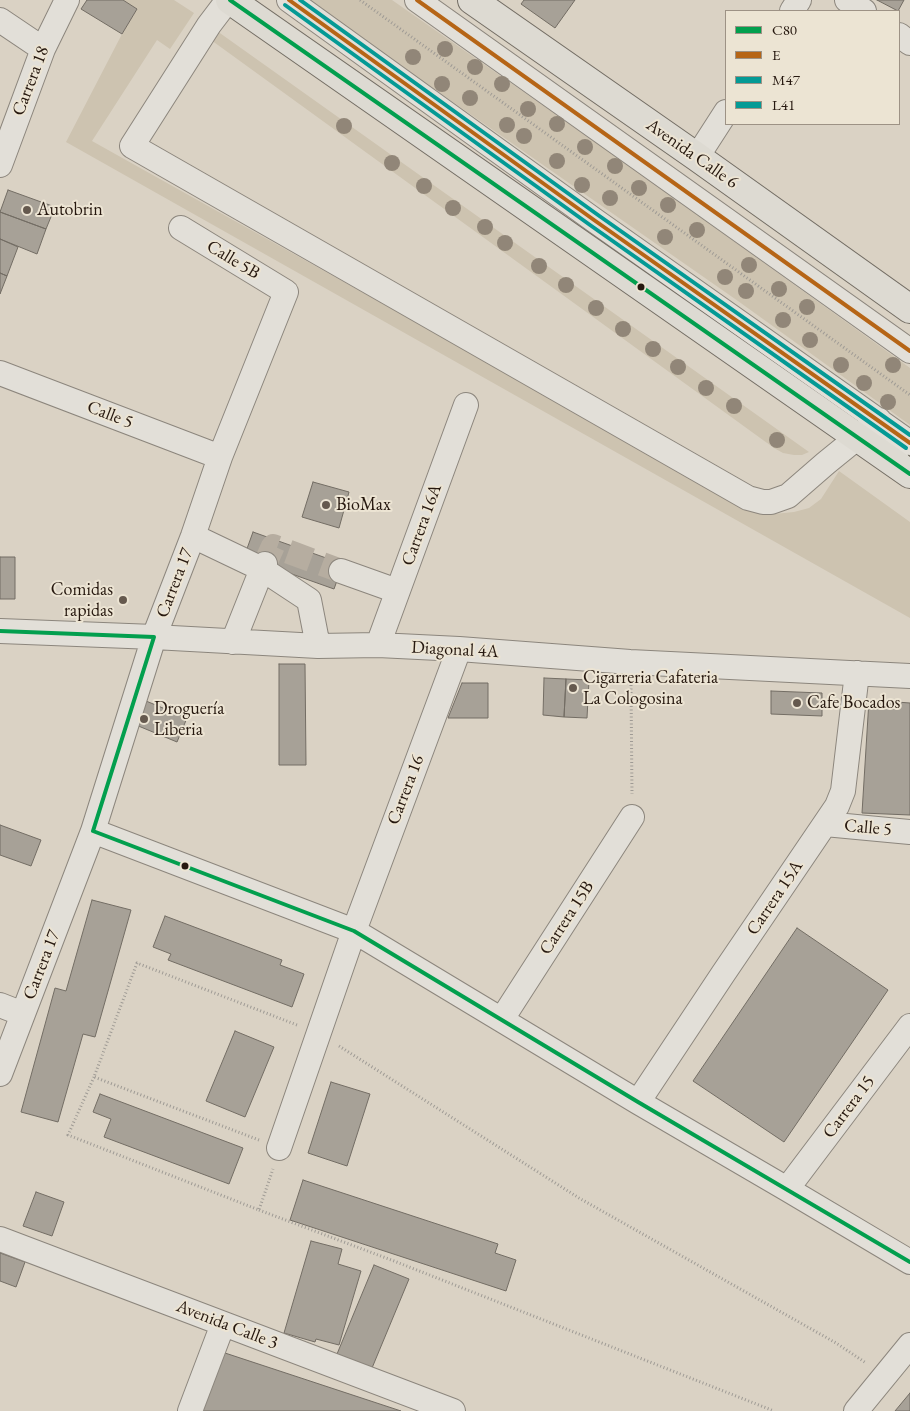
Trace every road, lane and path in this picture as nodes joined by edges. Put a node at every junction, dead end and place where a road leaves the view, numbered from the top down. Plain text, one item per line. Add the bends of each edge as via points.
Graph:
1 (67, 0) edge
2 (229, 0) edge
3 (290, 0) edge
4 (360, 0) edge
5 (417, 0) edge
6 (472, 0) edge
7 (847, 0) edge
8 (862, 10) edge
9 (0, 20) edge
10 (43, 49) junction
11 (725, 114) edge
12 (697, 157) junction
13 (0, 165) edge
14 (181, 228) dead end
15 (286, 292) joint
16 (910, 309) edge
17 (910, 351) edge
18 (0, 373) edge
19 (910, 395) edge
20 (466, 405) dead end
21 (879, 420) junction
22 (858, 437) junction
23 (220, 457) junction
24 (907, 461) edge
25 (194, 536) junction
26 (263, 567) junction
27 (341, 570) tunnel mouth
28 (397, 591) junction
29 (0, 631) edge
30 (154, 637) junction
31 (233, 642) junction
32 (378, 645) junction
33 (318, 646) junction
34 (459, 649) junction
35 (630, 662) junction
36 (857, 674) junction
37 (910, 676) edge
38 (632, 817) joint
39 (825, 824) junction
40 (93, 831) junction
41 (910, 832) edge
42 (354, 931) junction
43 (0, 1005) edge
44 (23, 1014) junction
45 (502, 1019) junction
46 (910, 1026) edge
47 (319, 1034) junction
48 (0, 1074) edge
49 (94, 1077) junction
50 (638, 1102) junction
51 (280, 1148) junction
52 (787, 1188) junction
53 (259, 1210) junction
54 (0, 1238) edge
55 (910, 1262) edge
56 (223, 1324) junction
57 (910, 1345) edge
58 (866, 1363) dead end
59 (190, 1411) edge
60 (453, 1411) edge
61 (774, 1411) edge
62 (856, 1411) edge

1 - 10 street, Carrera 18
2 - 22 main road
2 - 22 street via 209,24 132,146 748,498 763,502 782,499
3 - 21 street
4 - 19 path
5 - 17 street
6 - 12 main road, Avenida Calle 6
7 - 8 street
9 - 10 street
10 - 13 street, Carrera 18
11 - 12 street
12 - 16 main road, Avenida Calle 6
14 - 15 street, Calle 5B
15 - 23 street, Carrera 17
18 - 23 street, Calle 5
20 - 28 street, Carrera 16A
21 - 22 street
21 - 24 street
22 - 24 main road
23 - 25 street, Carrera 17
25 - 26 street
25 - 30 street, Carrera 17
26 - 31 street
26 - 33 street via 310,600
27 - 28 street
28 - 32 street, Carrera 16A
29 - 30 street, Diagonal 4A
30 - 31 street, Diagonal 4A
30 - 40 street, Carrera 17
31 - 33 street, Diagonal 4A
32 - 33 street, Diagonal 4A
32 - 34 street, Diagonal 4A
34 - 35 street, Diagonal 4A
34 - 42 street, Carrera 16
35 - 36 street, Diagonal 4A
35 - 38 path
36 - 37 street, Diagonal 4A
36 - 39 street, Carrera 15A via 843,791
38 - 45 street, Carrera 15B
39 - 41 street, Calle 5
39 - 50 street, Carrera 15A
40 - 42 street
40 - 44 street, Carrera 17
42 - 45 street
42 - 47 street, Carrera 16
43 - 44 street
44 - 48 street, Carrera 17
45 - 50 street
46 - 52 street, Carrera 15
47 - 49 path via 137,963
47 - 51 street, Carrera 16
47 - 58 path via 579,1198
49 - 51 path
49 - 53 path via 68,1135
50 - 52 street
51 - 53 path
52 - 55 street
53 - 61 path
54 - 56 street, Avenida Calle 3
56 - 59 street
56 - 60 street, Avenida Calle 3
57 - 62 street

